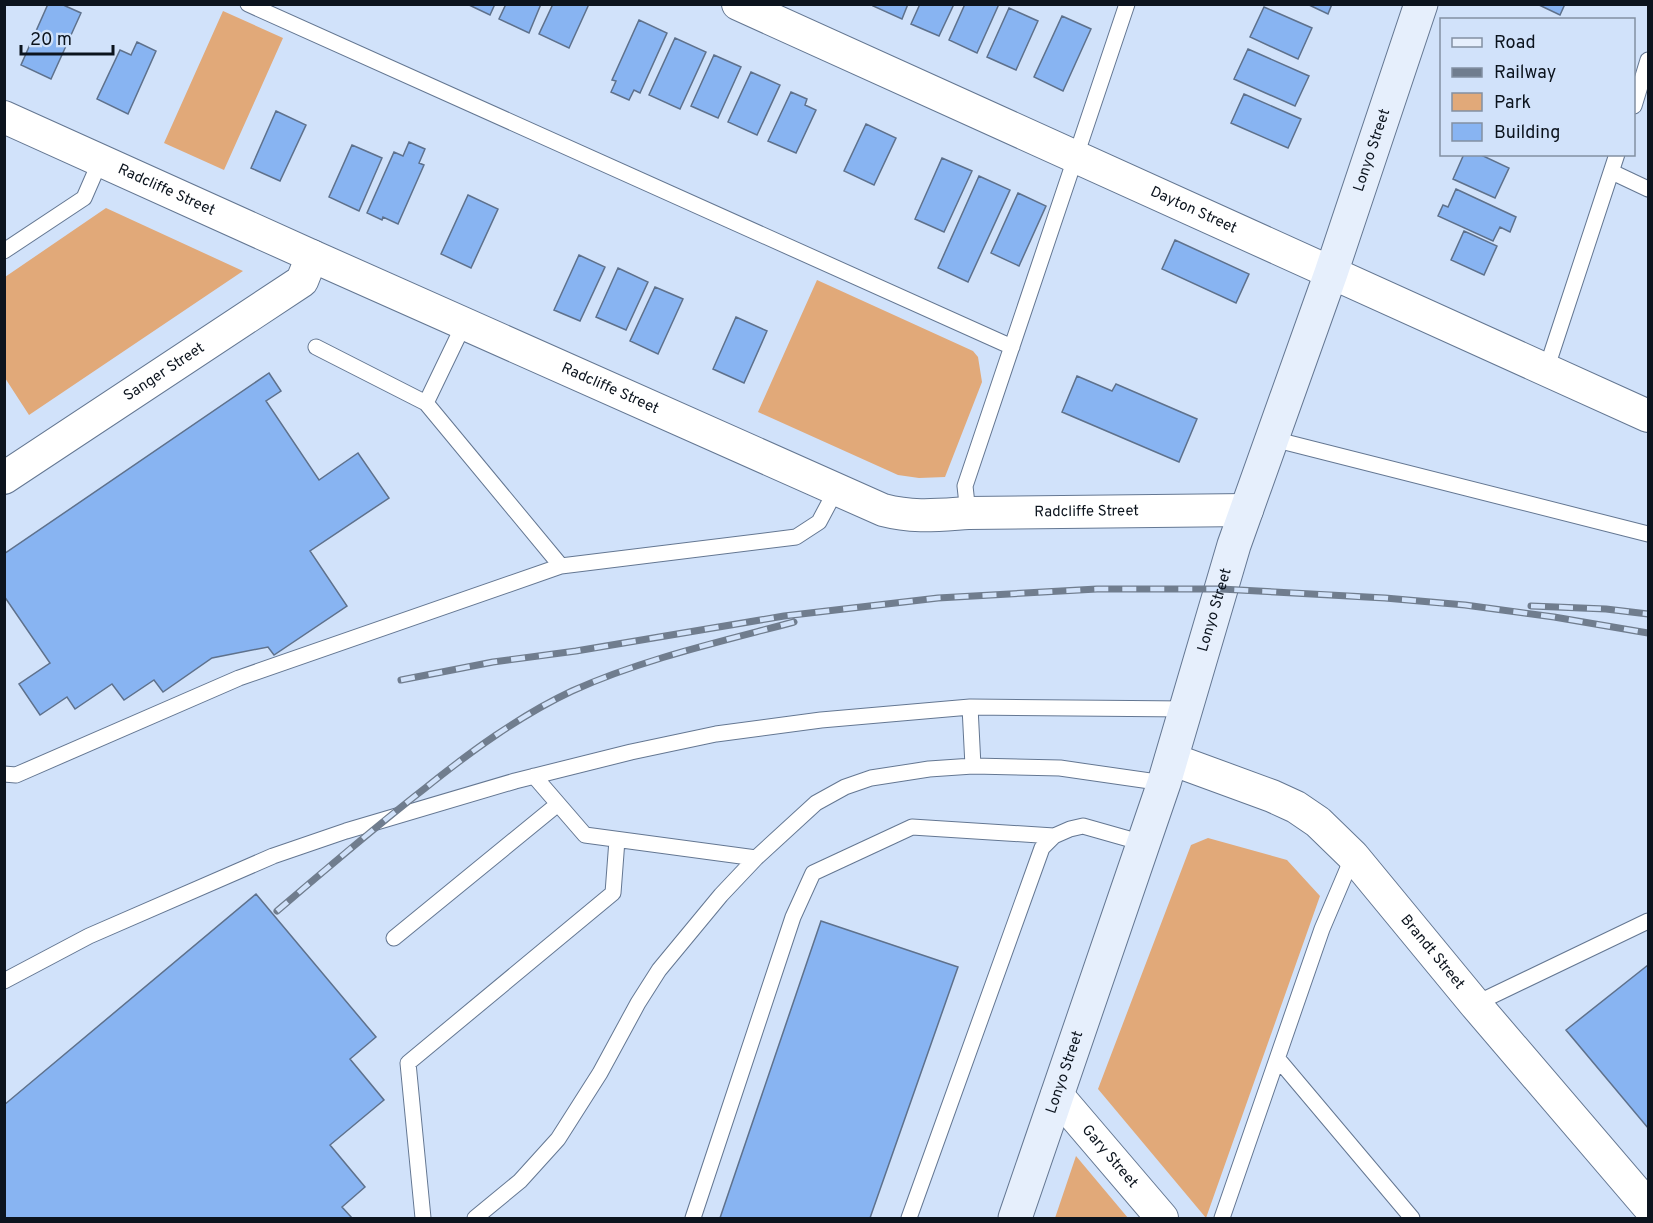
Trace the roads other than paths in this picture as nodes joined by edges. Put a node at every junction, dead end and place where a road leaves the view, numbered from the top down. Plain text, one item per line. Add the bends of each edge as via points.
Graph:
1 (248, 4) edge
2 (738, 4) edge
3 (1127, 4) edge
4 (1421, 4) edge
5 (1648, 60) edge
6 (1635, 103) edge
7 (4, 117) edge
8 (1076, 156) junction
9 (1616, 156) edge
10 (101, 159) junction
11 (1612, 172) junction
12 (1648, 189) edge
13 (4, 251) edge
14 (312, 256) junction
15 (1331, 273) junction
16 (464, 324) junction
17 (316, 347) dead end
18 (1012, 347) junction
19 (1546, 370) junction
20 (426, 404) junction
21 (1648, 416) edge
22 (1273, 439) junction
23 (4, 478) edge
24 (836, 490) junction
25 (1247, 510) junction
26 (968, 513) junction
27 (1648, 534) edge
28 (561, 566) junction
29 (970, 706) junction
30 (1187, 709) junction
31 (973, 766) junction
32 (1168, 771) junction
33 (4, 774) edge
34 (534, 776) junction
35 (558, 804) junction
36 (1054, 837) junction
37 (617, 840) junction
38 (1143, 843) junction
39 (1353, 856) junction
40 (756, 858) junction
41 (1648, 921) edge
42 (394, 938) dead end
43 (4, 981) edge
44 (1475, 1004) junction
45 (1278, 1059) junction
46 (1057, 1095) junction
47 (1648, 1206) edge
48 (423, 1218) edge
49 (475, 1218) edge
50 (693, 1218) edge
51 (909, 1218) edge
52 (1015, 1218) edge
53 (1162, 1218) edge
54 (1222, 1218) edge
55 (1412, 1218) edge

1 - 18 lane
2 - 8 street, Dayton Street
3 - 8 lane
4 - 15 street, Lonyo Street
5 - 6 lane
7 - 10 street, Radcliffe Street
8 - 15 street, Dayton Street
8 - 18 lane
9 - 11 lane
10 - 13 lane via 84,198
10 - 14 street, Radcliffe Street
11 - 12 lane
11 - 19 lane
14 - 16 street, Radcliffe Street
14 - 23 street, Sanger Street via 302,281
15 - 19 street, Dayton Street
15 - 22 street, Lonyo Street
16 - 20 lane
16 - 24 street, Radcliffe Street
17 - 20 lane
18 - 26 lane via 965,486
19 - 21 street, Dayton Street
20 - 28 lane
22 - 25 street, Lonyo Street
22 - 27 lane
24 - 26 street, Radcliffe Street via 904,516
24 - 28 lane via 819,522 796,537
25 - 26 street, Radcliffe Street
25 - 30 street, Lonyo Street
28 - 33 lane via 239,678 16,775
29 - 30 lane
29 - 31 lane
29 - 34 lane via 716,734
30 - 32 street, Lonyo Street
31 - 32 lane
31 - 40 lane via 871,778 845,787 816,803
32 - 38 street, Lonyo Street
32 - 39 street, Brandt Street via 1272,796 1296,807
34 - 35 lane
34 - 43 lane via 273,856 89,936
35 - 37 lane via 585,836
35 - 42 lane
36 - 38 lane via 1083,826
36 - 50 lane via 912,827 813,873 793,917
36 - 51 lane via 1042,848
37 - 40 lane
37 - 48 lane via 613,893 408,1063
38 - 46 street, Lonyo Street
39 - 44 street, Brandt Street
39 - 45 lane via 1322,929
40 - 49 lane via 659,970 558,1139 520,1181
41 - 44 lane
44 - 47 street, Brandt Street
45 - 54 lane
45 - 55 lane
46 - 52 street, Lonyo Street
46 - 53 street, Gary Street

